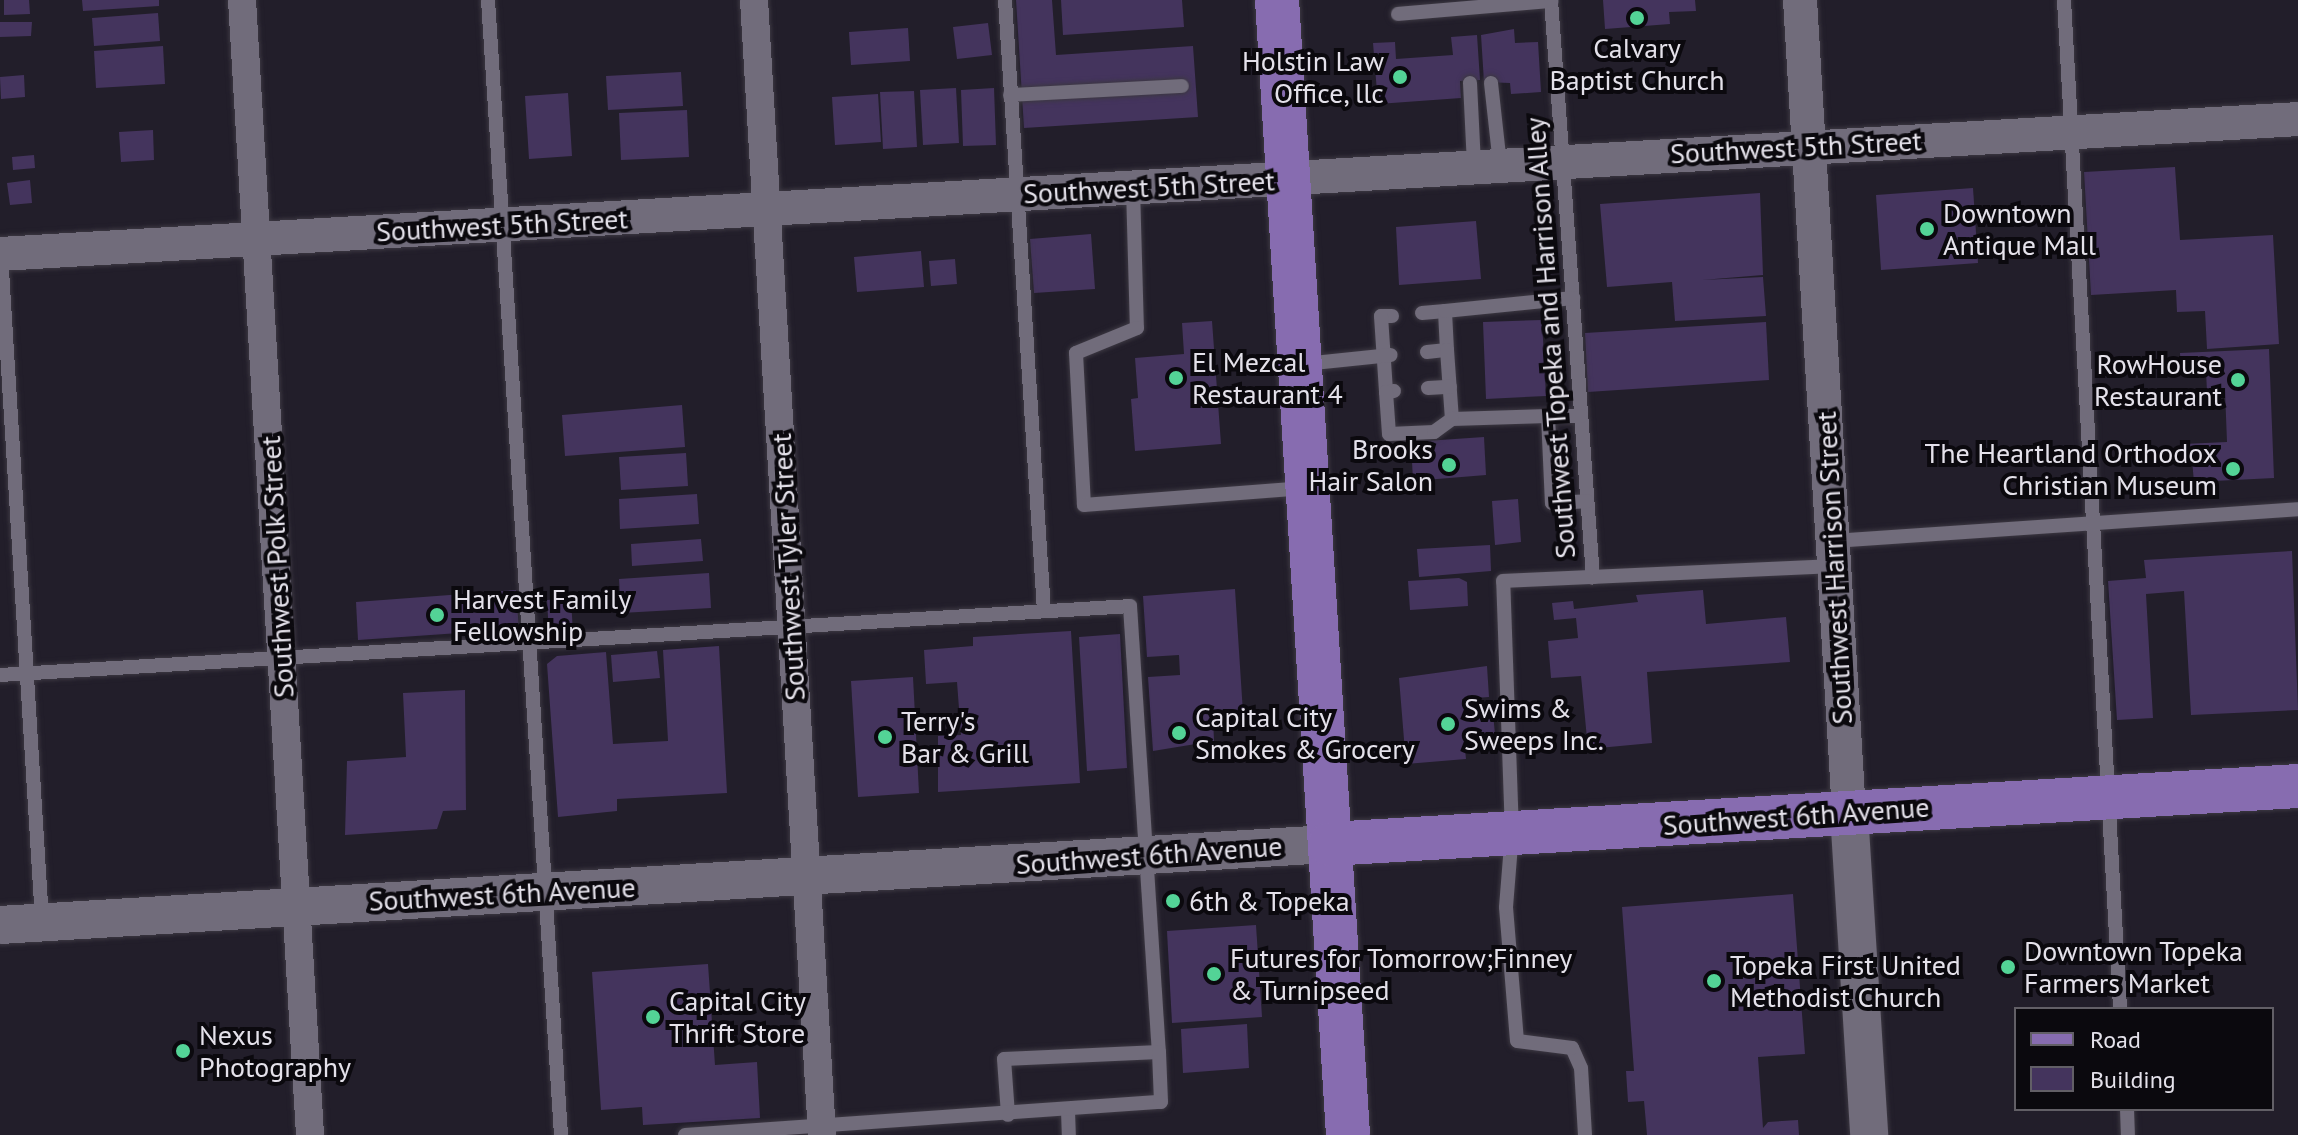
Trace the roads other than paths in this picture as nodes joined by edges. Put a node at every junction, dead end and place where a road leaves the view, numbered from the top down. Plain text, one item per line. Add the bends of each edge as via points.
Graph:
1 (242, 0) edge
2 (488, 0) edge
3 (754, 0) edge
4 (1005, 0) edge
5 (1277, 0) edge
6 (1551, 0) edge
7 (1800, 0) edge
8 (2064, 0) edge
9 (1398, 14) dead end
10 (1470, 83) dead end
11 (1491, 83) dead end
12 (1182, 86) dead end
13 (1010, 95) junction
14 (2298, 119) edge
15 (2071, 132) junction
16 (1809, 147) junction
17 (1565, 158) junction
18 (1487, 165) junction
19 (1288, 178) junction
20 (1133, 188) junction
21 (1016, 195) junction
22 (766, 209) junction
23 (503, 225) junction
24 (0, 238) edge
25 (255, 240) junction
26 (0, 254) edge
27 (1573, 298) junction
28 (1445, 311) junction
29 (1422, 313) dead end
30 (1392, 316) dead end
31 (1447, 350) junction
32 (1427, 352) dead end
33 (1388, 355) junction
34 (1300, 365) junction
35 (1450, 387) junction
36 (1428, 388) dead end
37 (1548, 416) junction
38 (1581, 416) junction
39 (1452, 419) junction
40 (1308, 488) junction
41 (1587, 501) junction
42 (2298, 509) edge
43 (2092, 526) junction
44 (1833, 554) junction
45 (1593, 577) junction
46 (1044, 611) junction
47 (791, 627) junction
48 (529, 643) junction
49 (282, 657) junction
50 (26, 673) junction
51 (0, 675) edge
52 (2298, 786) edge
53 (2106, 797) junction
54 (1849, 813) junction
55 (1512, 833) junction
56 (1330, 844) junction
57 (1148, 855) junction
58 (806, 876) junction
59 (545, 892) junction
60 (298, 907) junction
61 (42, 922) junction
62 (0, 925) edge
63 (2120, 1007) edge
64 (1159, 1052) junction
65 (1068, 1111) junction
66 (2127, 1111) edge
67 (1008, 1115) junction
68 (821, 1130) edge
69 (310, 1135) edge
70 (561, 1135) edge
71 (685, 1135) edge
72 (1069, 1135) edge
73 (1348, 1135) edge
74 (1585, 1135) edge
75 (1869, 1135) edge
76 (2128, 1135) edge

1 - 25 street, Southwest Polk Street
2 - 23 lane
3 - 22 street, Southwest Tyler Street
4 - 13 lane
5 - 19 main road
6 - 9 lane
6 - 17 lane, Southwest Topeka and Harrison Alley
7 - 16 street, Southwest Harrison Street
8 - 15 lane
10 - 18 lane
11 - 18 lane
12 - 13 lane
13 - 21 lane
14 - 15 street, Southwest 5th Street
15 - 16 street, Southwest 5th Street
15 - 43 lane
16 - 17 street, Southwest 5th Street
16 - 44 street, Southwest Harrison Street
17 - 18 street, Southwest 5th Street
17 - 27 lane, Southwest Topeka and Harrison Alley
18 - 19 street, Southwest 5th Street
19 - 20 street, Southwest 5th Street
19 - 34 main road
20 - 21 street, Southwest 5th Street
20 - 40 lane via 1137,328 1076,353 1084,505
21 - 22 street, Southwest 5th Street
21 - 46 lane
22 - 23 street, Southwest 5th Street
22 - 47 street, Southwest Tyler Street
23 - 25 street, Southwest 5th Street
23 - 48 lane
24 - 26 lane
25 - 26 street, Southwest 5th Street
25 - 49 street, Southwest Polk Street
26 - 50 lane
27 - 28 lane
27 - 38 lane, Southwest Topeka and Harrison Alley
28 - 29 lane
28 - 31 lane
30 - 33 lane via 1381,316
31 - 32 lane
31 - 35 lane
33 - 34 lane
33 - 39 lane via 1389,434 1434,432
34 - 40 main road
35 - 36 lane
35 - 39 lane
37 - 38 lane
37 - 39 lane
37 - 41 lane via 1552,503
38 - 41 lane, Southwest Topeka and Harrison Alley
40 - 56 main road
41 - 45 lane, Southwest Topeka and Harrison Alley
42 - 43 lane, Southwest Topeka and Harrison Alley
43 - 44 lane, Southwest Topeka and Harrison Alley
43 - 53 lane
44 - 45 lane, Southwest Topeka and Harrison Alley
44 - 54 street, Southwest Harrison Street
45 - 55 lane, Southwest Topeka and Harrison Alley via 1503,581
46 - 47 lane
46 - 57 lane via 1130,606
47 - 48 lane
47 - 58 street, Southwest Tyler Street
48 - 49 lane
48 - 59 lane
49 - 50 lane
49 - 60 street, Southwest Polk Street
50 - 51 lane
50 - 61 lane
52 - 53 main road, Southwest 6th Avenue
53 - 54 main road, Southwest 6th Avenue
53 - 63 lane
54 - 55 main road, Southwest 6th Avenue
54 - 75 main road, Southwest Harrison Street
55 - 56 main road, Southwest 6th Avenue
55 - 74 lane via 1506,907 1517,1041 1572,1048 1581,1068
56 - 57 main road, Southwest 6th Avenue
56 - 73 main road
57 - 58 main road, Southwest 6th Avenue
57 - 64 lane
58 - 59 main road, Southwest 6th Avenue
58 - 68 street, Southwest Tyler Street
59 - 60 main road, Southwest 6th Avenue
59 - 70 lane
60 - 61 main road, Southwest 6th Avenue
60 - 69 street, Southwest Polk Street
61 - 62 main road, Southwest 6th Avenue
64 - 65 lane via 1161,1102
64 - 67 lane via 1004,1059
65 - 67 lane
65 - 72 lane
66 - 76 lane
67 - 68 lane
68 - 71 lane

